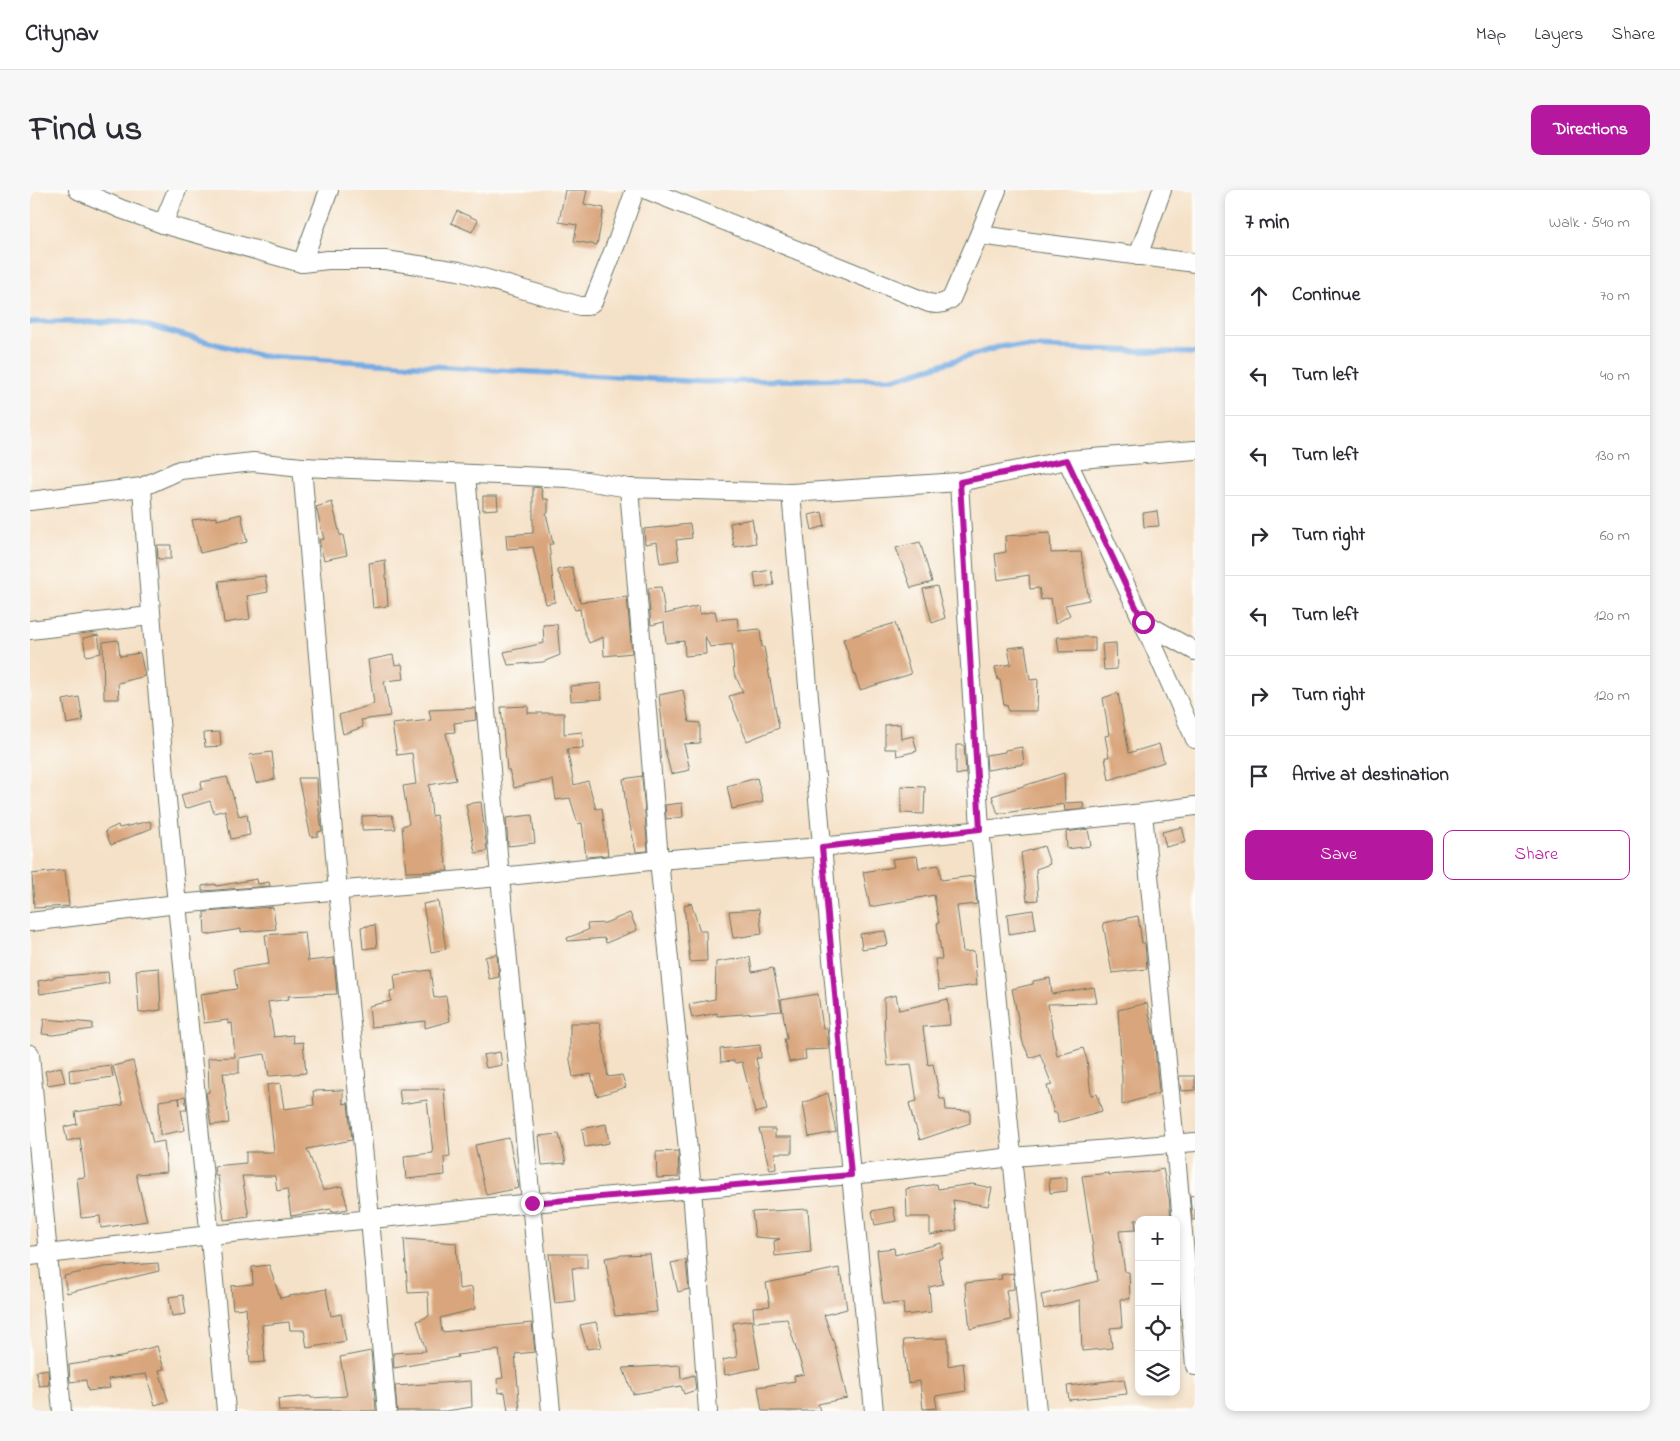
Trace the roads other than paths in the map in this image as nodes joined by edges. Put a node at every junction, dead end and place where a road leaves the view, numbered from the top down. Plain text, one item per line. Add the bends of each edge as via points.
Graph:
1 (78, 190) edge
2 (177, 190) edge
3 (329, 190) edge
4 (635, 190) edge
5 (997, 190) edge
6 (1162, 190) edge
7 (652, 191) edge
8 (163, 224) junction
9 (980, 235) junction
10 (1138, 256) junction
11 (302, 263) junction
12 (1195, 263) edge
13 (1195, 450) edge
14 (1067, 460) junction
15 (302, 468) junction
16 (466, 474) junction
17 (960, 482) junction
18 (142, 487) junction
19 (630, 488) junction
20 (791, 493) junction
21 (30, 502) edge
22 (150, 616) junction
23 (1143, 622) junction
24 (30, 630) edge
25 (1195, 652) edge
26 (1195, 739) edge
27 (1195, 806) edge
28 (1143, 813) junction
29 (980, 829) junction
30 (822, 847) junction
31 (659, 860) junction
32 (500, 877) junction
33 (338, 892) junction
34 (178, 904) junction
35 (30, 922) edge
36 (30, 1054) edge
37 (1195, 1142) edge
38 (1175, 1144) junction
39 (1012, 1156) junction
40 (851, 1175) junction
41 (692, 1189) junction
42 (532, 1203) junction
43 (370, 1219) junction
44 (210, 1234) junction
45 (48, 1255) junction
46 (30, 1256) edge
47 (1194, 1338) edge
48 (1195, 1366) edge
49 (62, 1411) edge
50 (226, 1411) edge
51 (387, 1411) edge
52 (551, 1411) edge
53 (708, 1411) edge
54 (874, 1411) edge
55 (1037, 1411) edge

1 - 8 street
2 - 8 street
3 - 11 street
4 - 11 street via 594,302 587,306 459,271 385,260
5 - 9 street
6 - 10 street
7 - 9 street via 936,305 951,299
8 - 11 street
9 - 10 street
10 - 12 street
13 - 14 street
14 - 17 street
14 - 23 street
15 - 16 street
15 - 18 street via 253,462 180,470
15 - 33 street
16 - 19 street via 568,478
16 - 32 street
17 - 20 street
17 - 29 street
18 - 21 street
18 - 22 street
19 - 20 street
19 - 31 street
20 - 30 street
22 - 24 street
22 - 34 street
23 - 25 street
23 - 26 street
27 - 28 street
28 - 29 street
28 - 38 street
29 - 30 street
29 - 39 street
30 - 31 street
30 - 40 street
31 - 32 street
31 - 41 street
32 - 33 street
32 - 42 street
33 - 34 street
33 - 43 street
34 - 35 street
34 - 44 street
36 - 45 street
37 - 38 street
38 - 39 street
38 - 47 street
39 - 40 street
39 - 55 street
40 - 41 street
40 - 54 street
41 - 42 street
41 - 53 street
42 - 43 street
42 - 52 street
43 - 44 street
43 - 51 street
44 - 45 street
44 - 50 street
45 - 46 street
45 - 49 street
47 - 48 street

